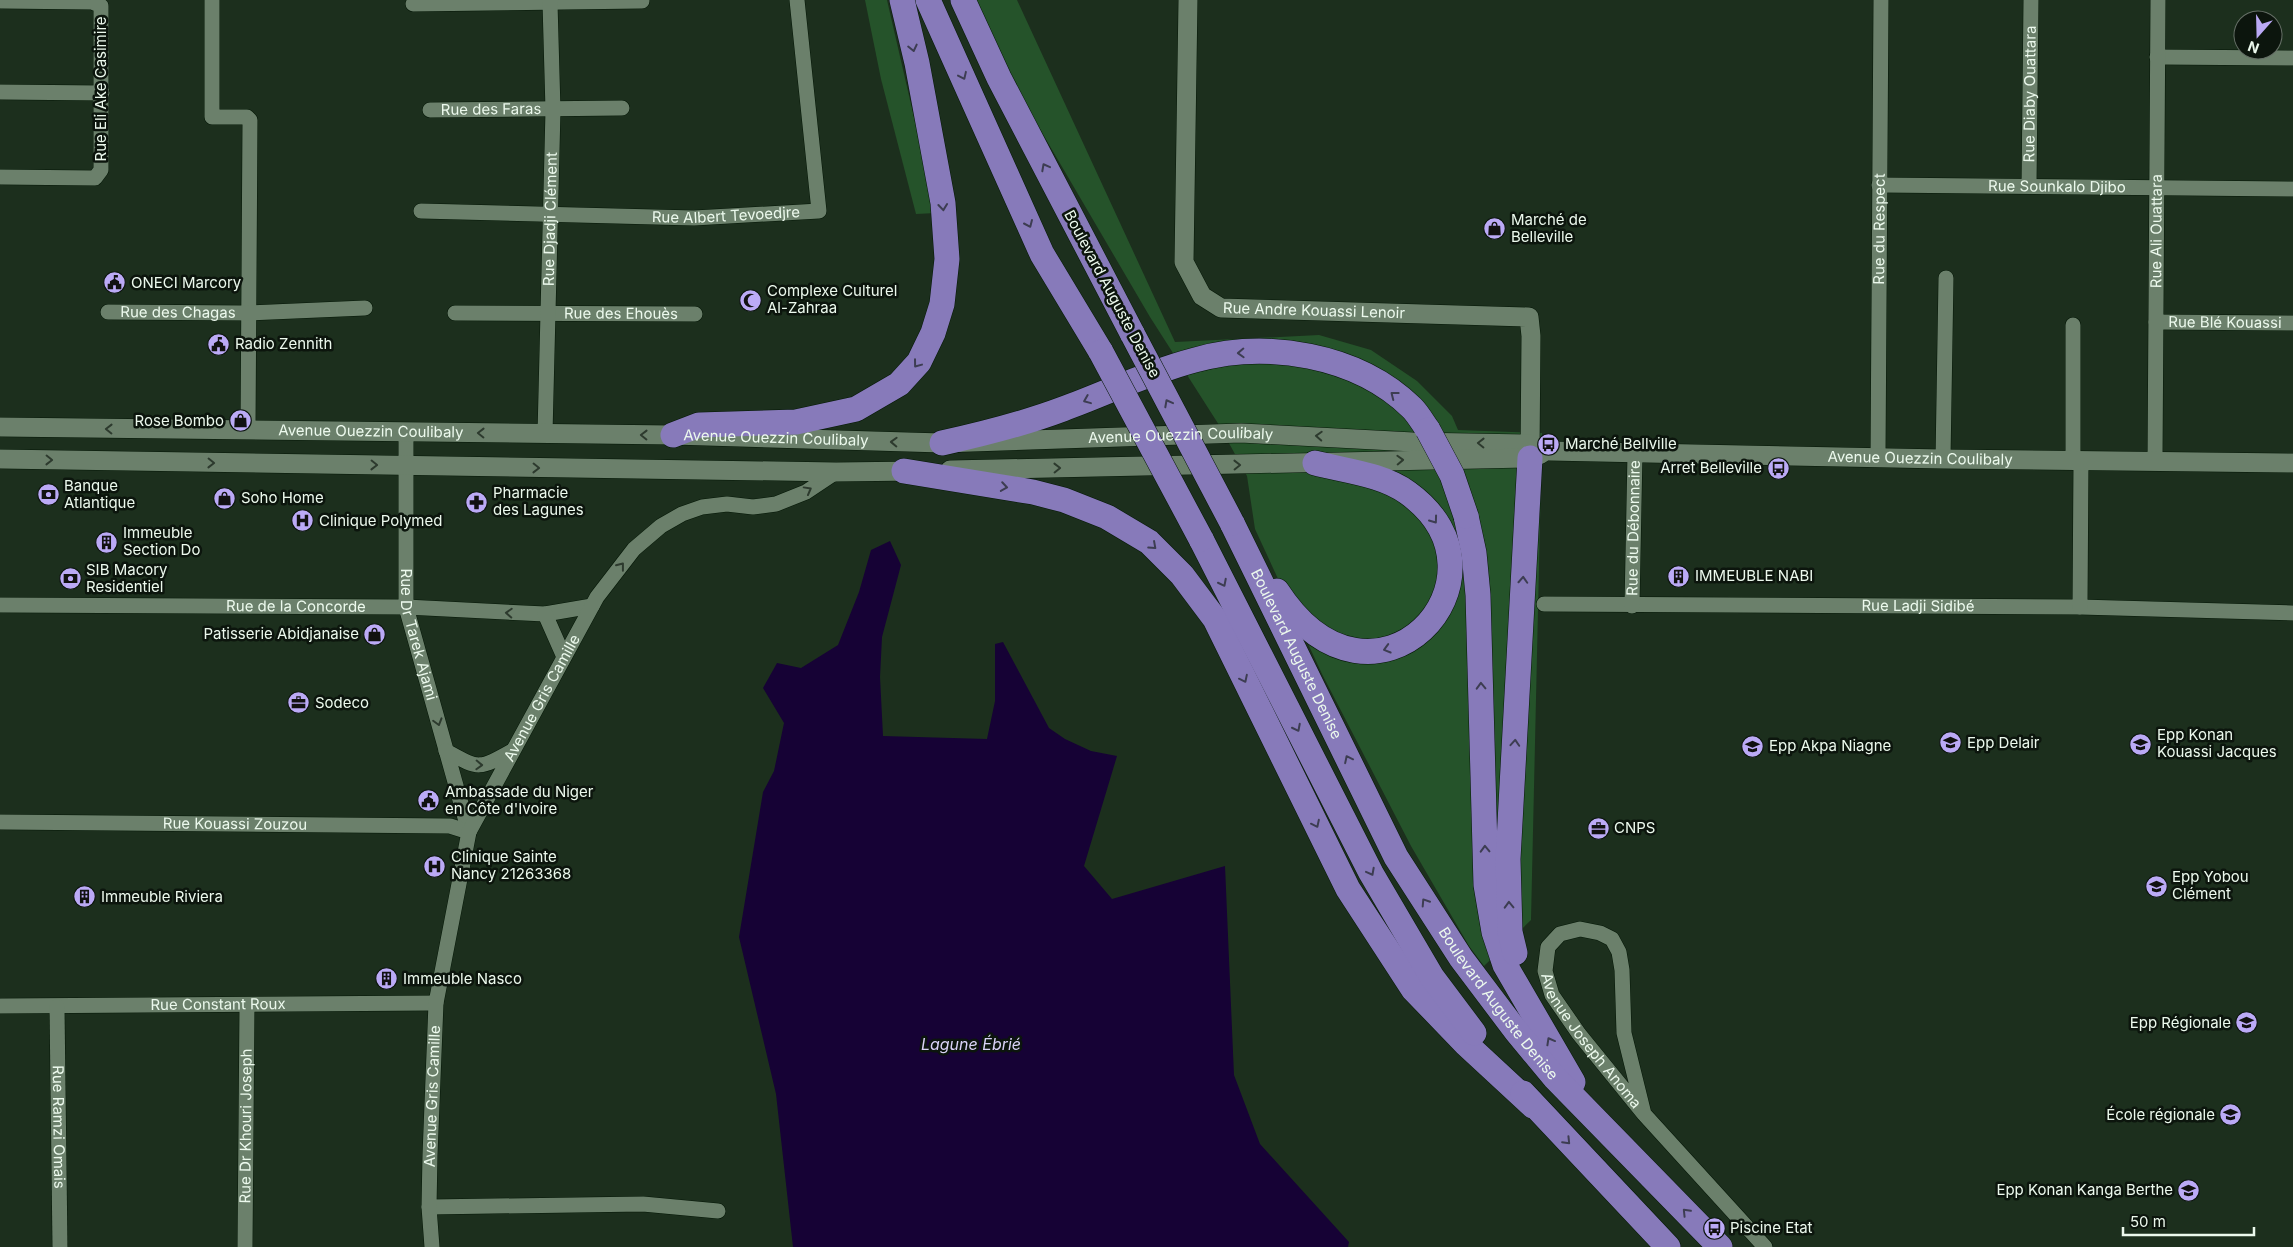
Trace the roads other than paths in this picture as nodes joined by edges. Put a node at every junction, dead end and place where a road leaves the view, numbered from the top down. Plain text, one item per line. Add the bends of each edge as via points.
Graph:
1 (212, 0) edge
2 (797, 0) edge
3 (902, 0) edge
4 (928, 0) edge
5 (963, 0) edge
6 (1188, 0) edge
7 (1881, 0) edge
8 (2031, 0) edge
9 (2158, 0) edge
10 (0, 1) edge
11 (642, 1) edge
12 (550, 3) junction
13 (413, 4) dead end
14 (2157, 57) junction
15 (2293, 58) edge
16 (0, 92) edge
17 (102, 93) junction
18 (622, 108) dead end
19 (430, 110) dead end
20 (553, 110) junction
21 (0, 177) edge
22 (1879, 185) junction
23 (2029, 186) junction
24 (2157, 188) junction
25 (2293, 189) edge
26 (422, 211) dead end
27 (552, 215) junction
28 (1946, 278) dead end
29 (365, 308) dead end
30 (108, 312) dead end
31 (455, 313) dead end
32 (547, 313) junction
33 (248, 314) junction
34 (695, 314) dead end
35 (2156, 322) junction
36 (2293, 323) edge
37 (2074, 326) dead end
38 (0, 427) edge
39 (248, 430) junction
40 (406, 432) junction
41 (546, 434) junction
42 (673, 435) junction
43 (942, 443) junction
44 (1537, 451) junction
45 (1635, 453) junction
46 (1878, 458) junction
47 (0, 459) edge
48 (1943, 459) junction
49 (2077, 461) junction
50 (2155, 462) junction
51 (2293, 463) edge
52 (1315, 464) junction
53 (406, 466) junction
54 (904, 471) junction
55 (836, 472) junction
56 (1232, 523) junction
57 (1544, 604) dead end
58 (0, 605) edge
59 (592, 606) junction
60 (1632, 606) junction
61 (2080, 607) junction
62 (406, 608) junction
63 (2293, 613) edge
64 (544, 614) junction
65 (564, 657) junction
66 (446, 751) junction
67 (512, 751) junction
68 (0, 822) edge
69 (468, 832) junction
70 (436, 1003) junction
71 (0, 1006) edge
72 (247, 1006) junction
73 (57, 1007) junction
74 (1538, 1019) junction
75 (1533, 1106) junction
76 (1591, 1114) junction
77 (1644, 1114) junction
78 (429, 1207) junction
79 (718, 1212) dead end
80 (60, 1247) edge
81 (245, 1247) edge
82 (432, 1247) edge
83 (1668, 1247) edge
84 (1720, 1247) edge
85 (1765, 1247) edge

1 - 33 street via 212,117 247,117 250,120
2 - 27 street, Rue Albert Tevoedjre via 819,211 694,218
3 -> 42 highway via 943,203 947,259 942,304 920,362 899,384 856,409 796,422 699,425
4 -> 75 highway, bridge via 1042,254 1101,352 1201,540 1371,873 1432,977
56 -> 5 highway, Boulevard Auguste Denise, bridge via 999,78
6 - 44 street, Rue Andre Kouassi Lenoir via 1184,262 1202,296 1221,308 1529,317
7 - 22 street, Rue du Respect
8 - 23 street, Rue Diaby Ouattara
9 - 14 street, Rue Ali Ouattara
10 - 17 street, Rue Eli Ake Casimire via 92,2 101,6
11 - 12 street
12 - 13 street
12 - 20 street, Rue Djadji Clément
14 - 15 street
14 - 24 street, Rue Ali Ouattara
16 - 17 street
17 - 21 street, Rue Eli Ake Casimire via 101,170 98,176
18 - 20 street, Rue des Faras
19 - 20 street, Rue des Faras
20 - 27 street, Rue Djadji Clément
22 - 23 street, Rue Sounkalo Djibo
22 - 46 street, Rue du Respect
23 - 24 street, Rue Sounkalo Djibo
24 - 25 street, Rue Sounkalo Djibo
24 - 35 street, Rue Ali Ouattara
26 - 27 street, Rue Albert Tevoedjre
27 - 32 street, Rue Djadji Clément
28 - 48 street
29 - 33 street, Rue des Chagas
30 - 33 street, Rue des Chagas
31 - 32 street, Rue des Ehouès
32 - 34 street, Rue des Ehouès
32 - 41 street, Rue Djadji Clément
33 - 39 street
35 - 36 street, Rue Blé Kouassi
35 - 50 street, Rue Ali Ouattara
37 - 49 street
39 -> 38 street, Avenue Ouezzin Coulibaly
39 - 40 street, Avenue Ouezzin Coulibaly
41 -> 40 street, Avenue Ouezzin Coulibaly
40 - 53 street, Rue Dr Tarek Ajami
42 -> 41 street, Avenue Ouezzin Coulibaly
43 -> 42 street, Avenue Ouezzin Coulibaly
44 -> 43 street, Avenue Ouezzin Coulibaly via 1241,433
74 -> 43 highway, bridge via 1505,965 1494,932 1486,886 1474,553 1452,475 1412,408 1383,386 1350,369 1310,356 1234,352 1148,375 1006,429
44 - 45 street, Avenue Ouezzin Coulibaly
52 -> 44 street, Avenue Ouezzin Coulibaly
74 -> 44 highway via 1510,932 1508,859
45 - 46 street, Avenue Ouezzin Coulibaly
45 - 60 street, Rue du Débonnaire
46 - 48 street, Avenue Ouezzin Coulibaly
47 -> 53 street, Avenue Ouezzin Coulibaly
48 - 49 street, Avenue Ouezzin Coulibaly
49 - 50 street, Avenue Ouezzin Coulibaly
49 - 61 street
50 - 51 street, Avenue Ouezzin Coulibaly
54 -> 52 street, Avenue Ouezzin Coulibaly
52 -> 56 highway via 1381,479 1425,507 1441,529 1450,557 1449,581 1441,605 1432,618 1406,642 1382,651 1365,652 1330,643 1287,607
53 -> 55 street, Avenue Ouezzin Coulibaly
53 - 62 street, Rue Dr Tarek Ajami
54 - 55 street, Avenue Ouezzin Coulibaly
54 -> 75 highway via 1064,500 1107,517 1149,542 1182,575 1215,619 1348,889 1414,989 1466,1044
59 -> 55 street, Avenue Gris Camille via 634,549 661,526 682,514 726,504 753,507 776,504 806,492
76 -> 56 highway, Boulevard Auguste Denise via 1527,1044 1460,958 1396,857
57 - 60 street, Rue Ladji Sidibé
58 - 62 street, Rue de la Concorde
59 - 64 street, Rue de la Concorde
59 - 65 street, Avenue Gris Camille
60 - 61 street, Rue Ladji Sidibé
61 - 63 street, Rue Ladji Sidibé
64 -> 62 street, Rue de la Concorde
62 -> 66 street, Rue Dr Tarek Ajami
64 - 65 street
65 - 67 street, Avenue Gris Camille
66 -> 67 street via 480,766
66 - 69 street, Rue Dr Tarek Ajami
67 - 69 street, Avenue Gris Camille
68 - 69 street, Rue Kouassi Zouzou via 450,826
69 - 70 street, Avenue Gris Camille
70 - 72 street, Rue Constant Roux
70 - 78 street, Avenue Gris Camille
71 - 73 street, Rue Constant Roux
72 - 73 street, Rue Constant Roux
72 - 81 street, Rue Dr Khouri Joseph
73 - 80 street, Rue Ramzi Omais
76 -> 74 highway
75 -> 83 highway
84 -> 76 highway, Boulevard Auguste Denise
77 - 77 street, Avenue Joseph Anoma via 1624,1032 1619,952 1612,938 1600,933 1580,929 1560,934 1548,947 1545,971 1552,995
77 - 85 street, Avenue Joseph Anoma
78 - 79 street via 643,1204
78 - 82 street, Avenue Gris Camille

